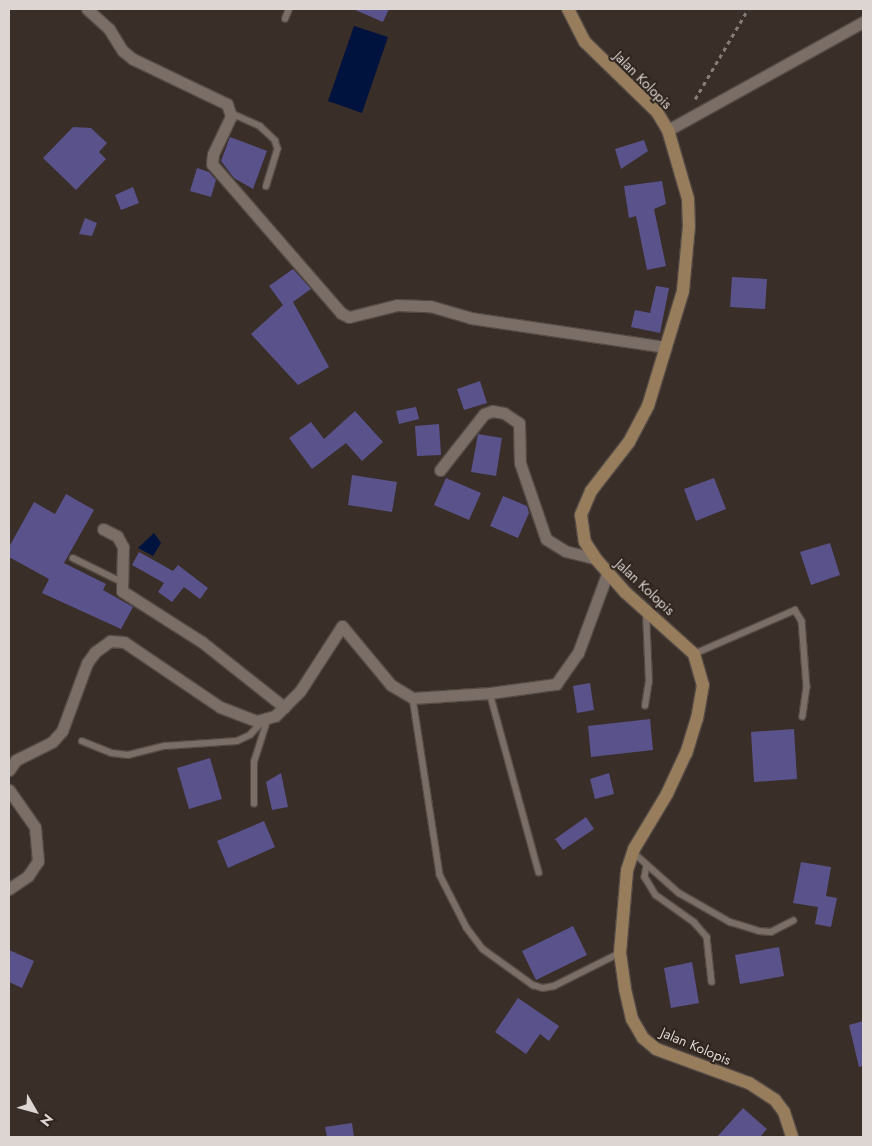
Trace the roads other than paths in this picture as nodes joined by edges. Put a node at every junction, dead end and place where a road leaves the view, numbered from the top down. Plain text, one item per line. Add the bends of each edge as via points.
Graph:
1 (87, 9) edge
2 (289, 9) edge
3 (568, 9) edge
4 (285, 19) dead end
5 (863, 22) edge
6 (231, 113) junction
7 (668, 130) junction
8 (267, 186) dead end
9 (666, 347) junction
10 (440, 470) dead end
11 (103, 529) dead end
12 (73, 558) dead end
13 (596, 559) junction
14 (607, 574) junction
15 (122, 582) junction
16 (646, 611) junction
17 (694, 654) junction
18 (490, 693) junction
19 (413, 698) junction
20 (645, 706) dead end
21 (284, 707) junction
22 (803, 717) dead end
23 (265, 721) junction
24 (82, 741) dead end
25 (9, 770) edge
26 (9, 790) edge
27 (254, 804) dead end
28 (633, 852) junction
29 (647, 865) junction
30 (539, 872) dead end
31 (9, 889) edge
32 (793, 921) dead end
33 (620, 953) junction
34 (712, 982) dead end
35 (792, 1137) edge

1 - 6 street via 110,29 127,54 213,96 227,104
2 - 4 lane
3 - 7 street, Jalan Kolopis via 585,42 657,112
5 - 7 street
6 - 8 lane via 260,126 275,140 278,149
6 - 9 street via 212,154 212,164 341,313 349,317 397,305 430,306 471,318
7 - 9 street, Jalan Kolopis via 684,182 689,226 683,291
9 - 13 street, Jalan Kolopis via 639,427 591,491 581,515 584,542
10 - 13 street via 484,414 492,411 504,413 519,424 520,463 546,539 565,551
11 - 15 street via 117,536 123,548
12 - 15 lane
13 - 14 street, Jalan Kolopis
14 - 16 street, Jalan Kolopis
14 - 18 street via 578,653 556,684
15 - 21 street via 126,594 202,642
16 - 17 street, Jalan Kolopis
16 - 20 lane via 649,682
17 - 22 lane via 795,610 802,621 807,687
17 - 28 street, Jalan Kolopis via 703,685 697,718 667,794
18 - 19 street
18 - 30 lane
19 - 21 street via 392,685 342,626 300,691
19 - 33 lane via 440,876 467,928 483,949 533,986 543,988 554,986
21 - 23 street
23 - 24 lane via 250,735 237,741 165,746 128,755 112,753
23 - 25 street via 220,707 117,638 102,645 87,663 62,731 52,742 16,760
23 - 27 lane via 254,762
26 - 31 street via 35,827 38,862 28,876
28 - 29 lane
28 - 33 street, Jalan Kolopis via 623,892
29 - 32 lane via 692,901 748,928 771,932
29 - 34 lane via 644,877 656,895 694,922 707,937
33 - 35 street, Jalan Kolopis via 632,1019 643,1038 656,1049 749,1083 775,1100 784,1112

